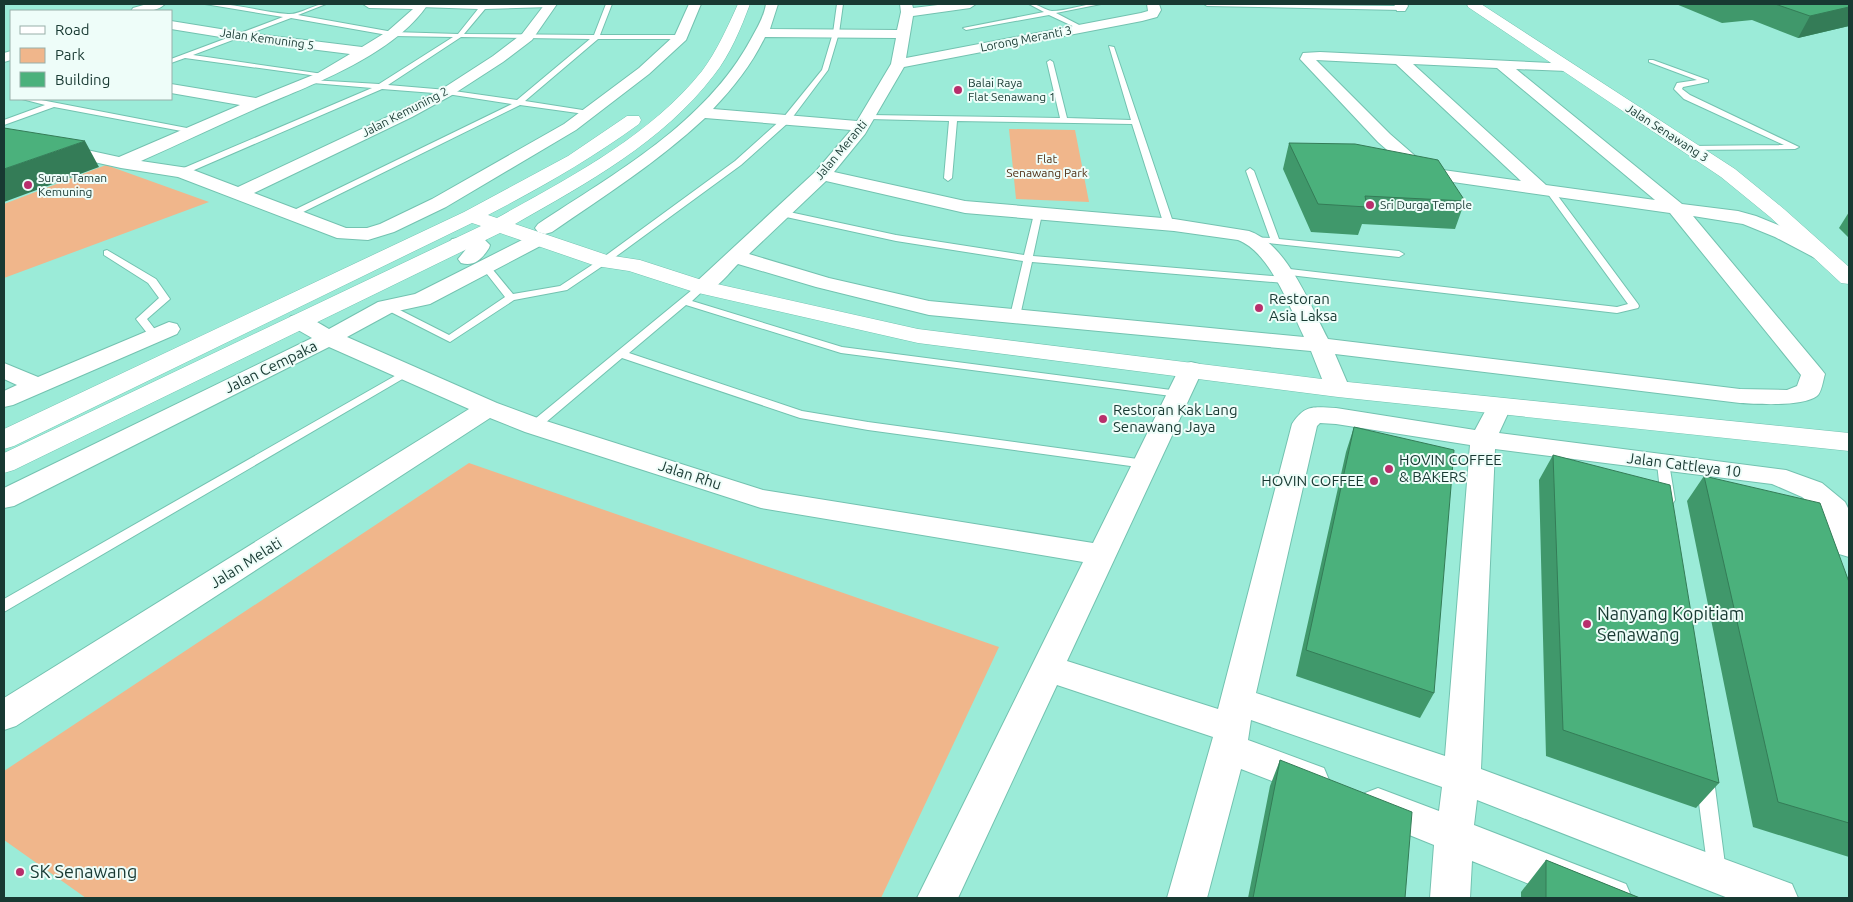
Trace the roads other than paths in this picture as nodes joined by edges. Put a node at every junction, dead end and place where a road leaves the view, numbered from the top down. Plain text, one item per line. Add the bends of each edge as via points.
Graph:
1 (159, 4) edge
2 (208, 4) edge
3 (323, 4) edge
4 (369, 4) edge
5 (421, 4) edge
6 (550, 4) edge
7 (609, 4) edge
8 (695, 4) edge
9 (744, 4) edge
10 (772, 4) edge
11 (840, 4) edge
12 (970, 4) edge
13 (1032, 4) edge
14 (1098, 4) edge
15 (1207, 4) edge
16 (1474, 4) edge
17 (1400, 6) edge
18 (483, 7) junction
19 (906, 8) edge
20 (1153, 9) edge
21 (140, 10) edge
22 (1051, 12) junction
23 (291, 16) junction
24 (172, 24) edge
25 (966, 28) dead end
26 (1081, 28) junction
27 (762, 33) junction
28 (394, 34) junction
29 (836, 34) junction
30 (904, 34) junction
31 (239, 36) junction
32 (459, 36) junction
33 (527, 37) junction
34 (596, 37) junction
35 (681, 37) junction
36 (1111, 47) dead end
37 (363, 51) junction
38 (172, 54) edge
39 (183, 56) junction
40 (172, 60) edge
41 (1401, 61) junction
42 (1650, 61) dead end
43 (1050, 62) dead end
44 (898, 64) junction
45 (1502, 65) junction
46 (1567, 68) junction
47 (318, 78) junction
48 (677, 84) dead end
49 (380, 87) junction
50 (172, 88) edge
51 (447, 92) junction
52 (664, 96) dead end
53 (30, 100) edge
54 (65, 100) edge
55 (257, 102) junction
56 (517, 104) junction
57 (52, 105) junction
58 (643, 112) dead end
59 (589, 113) junction
60 (700, 113) junction
61 (953, 118) junction
62 (786, 120) junction
63 (865, 121) junction
64 (1064, 121) junction
65 (1135, 122) junction
66 (4, 123) edge
67 (192, 131) junction
68 (4, 137) edge
69 (1690, 148) junction
70 (121, 163) junction
71 (182, 172) junction
72 (1250, 172) dead end
73 (822, 175) junction
74 (948, 178) dead end
75 (1738, 182) junction
76 (1544, 189) junction
77 (238, 194) junction
78 (445, 200) junction
79 (1674, 206) junction
80 (1704, 210) junction
81 (479, 212) junction
82 (780, 213) junction
83 (1038, 214) junction
84 (290, 215) junction
85 (1169, 224) junction
86 (523, 229) junction
87 (1253, 239) junction
88 (1275, 240) junction
89 (107, 253) dead end
90 (1399, 254) dead end
91 (471, 256) junction
92 (733, 256) junction
93 (1825, 256) junction
94 (1027, 258) junction
95 (617, 260) junction
96 (1283, 276) junction
97 (1849, 278) edge
98 (694, 294) junction
99 (511, 298) junction
100 (386, 307) junction
101 (1015, 316) junction
102 (299, 321) junction
103 (162, 332) joint
104 (329, 338) junction
105 (1320, 345) junction
106 (620, 354) junction
107 (1191, 369) junction
108 (4, 370) edge
109 (407, 372) junction
110 (36, 385) junction
111 (1338, 389) junction
112 (1179, 394) junction
113 (4, 400) edge
114 (1499, 407) junction
115 (488, 408) junction
116 (534, 426) junction
117 (1483, 439) junction
118 (4, 440) edge
119 (1847, 443) edge
120 (1663, 463) junction
121 (4, 464) edge
122 (1145, 464) junction
123 (4, 498) edge
124 (1669, 512) edge
125 (1849, 547) edge
126 (1102, 555) junction
127 (4, 606) edge
128 (1047, 668) junction
129 (4, 716) edge
130 (1233, 726) junction
131 (1703, 767) edge
132 (1462, 778) junction
133 (1454, 834) junction
134 (1718, 875) junction
135 (937, 898) edge
136 (1187, 898) edge
137 (1450, 898) edge
138 (1612, 898) edge
139 (1778, 898) edge

1 - 21 street
2 - 23 lane
3 - 23 lane
4 - 5 street
5 - 18 lane
5 - 28 street
6 - 18 lane
6 - 33 street, Jalan Kemuning 2
7 - 34 lane
8 - 35 street
9 - 86 street via 709,72 668,117
10 - 27 street, Jalan Cempaka
11 - 29 lane
12 - 19 street
13 - 22 lane
14 - 22 lane
15 - 17 lane
16 - 46 street, Jalan Senawang 3
18 - 32 lane
19 - 30 street, Jalan Meranti
20 - 26 street, Lorong Meranti 3
22 - 25 lane
22 - 26 lane
23 - 28 lane
23 - 31 lane
24 - 31 street, Jalan Kemuning 5
26 - 44 street, Lorong Meranti 3
27 - 29 street
27 - 60 street, Jalan Cempaka via 742,68
28 - 32 lane
28 - 37 street
29 - 30 street
29 - 62 lane via 825,70
30 - 44 street, Jalan Meranti
31 - 37 street, Jalan Kemuning 5
31 - 39 lane
32 - 33 lane
32 - 49 lane
33 - 34 lane
33 - 51 street, Jalan Kemuning 2
34 - 35 lane
34 - 56 lane
35 - 59 street via 644,71
36 - 65 lane
37 - 47 street
38 - 39 lane
39 - 40 lane
39 - 47 lane
41 - 45 street
41 - 76 street
41 - 76 street via 1307,58 1384,138 1424,173
42 - 69 lane via 1706,81 1680,85 1678,89 1687,97 1795,146
43 - 64 lane
44 - 63 street, Jalan Meranti
45 - 46 street
45 - 79 street
46 - 69 street, Jalan Senawang 3
47 - 49 lane
47 - 55 street
48 - 52 street
49 - 51 lane
49 - 71 lane
50 - 55 street
51 - 56 lane
51 - 77 street, Jalan Kemuning 2
53 - 57 lane
54 - 57 lane
55 - 67 street
56 - 59 lane
56 - 84 lane
57 - 66 lane
57 - 67 lane
58 - 81 street via 615,134
59 - 78 street
60 - 62 street
60 - 86 street, Jalan Cempaka via 630,169
61 - 63 lane
61 - 64 lane
61 - 74 lane
62 - 63 street
62 - 95 lane
63 - 73 street, Jalan Meranti
64 - 65 lane
65 - 85 lane
67 - 70 street
68 - 70 street
69 - 75 street, Jalan Senawang 3
70 - 71 street
71 - 77 street
72 - 88 lane
73 - 82 street, Jalan Meranti
73 - 83 street via 965,207
75 - 80 street via 1744,195 1740,201 1731,207
75 - 93 street, Jalan Senawang 3
76 - 79 street
76 - 96 lane via 1634,306 1617,310
77 - 84 street
78 - 81 street
78 - 84 street via 368,234 344,234
79 - 80 street
79 - 105 street via 1813,374 1808,391 1788,397 1740,396
80 - 93 street via 1762,223
81 - 86 street
81 - 118 street
82 - 92 street, Jalan Meranti
82 - 94 lane via 896,238
83 - 85 street
83 - 94 lane
85 - 87 street
86 - 91 street, Jalan Cempaka
86 - 95 street
87 - 88 lane
87 - 96 street via 1266,251
88 - 90 lane
89 - 103 lane via 152,281 165,299 141,319
91 - 99 lane
91 - 100 street, Jalan Cempaka via 422,299
91 - 102 street
92 - 98 street, Jalan Meranti
92 - 101 street via 823,283 929,308
93 - 97 street, Jalan Senawang 3
94 - 96 lane
94 - 101 lane
95 - 98 street
95 - 99 lane via 563,288
96 - 105 street
98 - 106 lane
98 - 107 street via 918,336
98 - 112 lane via 841,350
99 - 100 lane via 450,339
100 - 104 street, Jalan Cempaka
101 - 105 street
102 - 104 street, Jalan Rhu
102 - 121 street
103 - 110 street
104 - 109 street, Jalan Rhu
104 - 123 street, Jalan Cempaka
105 - 111 street
106 - 116 lane
106 - 122 lane via 800,414
107 - 111 street
107 - 112 street
108 - 110 street
109 - 115 street, Jalan Rhu
109 - 127 lane
110 - 113 street
111 - 114 street
112 - 122 street
114 - 117 street
114 - 119 street
115 - 116 street, Jalan Rhu
115 - 129 street, Jalan Melati
116 - 126 street, Jalan Rhu via 762,499
117 - 120 street, Jalan Cattleya 10
117 - 130 street, Jalan Cattleya 10 via 1336,416 1313,415 1305,424
117 - 132 street
120 - 124 lane
120 - 125 street, Jalan Cattleya 10 via 1776,476 1812,490 1835,508
122 - 126 street
126 - 128 street
128 - 130 street
128 - 135 street
130 - 132 street
130 - 133 street
130 - 136 street
131 - 134 lane
132 - 133 street
132 - 134 street
133 - 137 street
133 - 138 street
134 - 139 street

